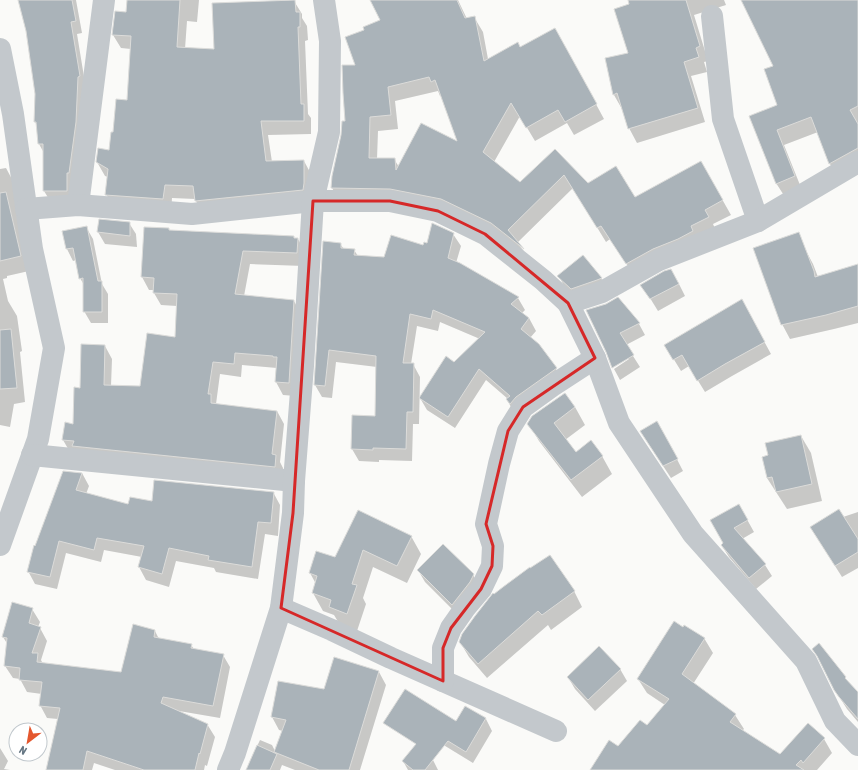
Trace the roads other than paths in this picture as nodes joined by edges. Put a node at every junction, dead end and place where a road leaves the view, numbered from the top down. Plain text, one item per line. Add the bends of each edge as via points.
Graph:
1 (104, 0) edge
2 (324, 0) edge
3 (712, 16) dead end
4 (0, 48) edge
5 (858, 162) edge
6 (313, 201) junction
7 (78, 205) junction
8 (26, 209) junction
9 (758, 221) junction
10 (568, 303) junction
11 (595, 358) junction
12 (32, 455) junction
13 (294, 481) junction
14 (0, 545) edge
15 (281, 608) junction
16 (444, 682) junction
17 (556, 731) dead end
18 (858, 746) edge
19 (228, 770) edge

1 - 7 street
2 - 6 street via 330,41 329,132
3 - 9 street via 723,119
4 - 8 street via 13,114
5 - 9 street
6 - 7 street via 192,214
6 - 10 street via 390,201 438,211 485,234
6 - 13 street
7 - 8 street
8 - 12 street via 32,250 54,348 38,440
9 - 10 street via 659,260 602,292
10 - 11 street
11 - 16 street via 523,407 508,431 486,524 493,546 492,566 481,589 451,628 443,648
11 - 18 street via 619,423 693,534 806,661 835,721
12 - 13 street
12 - 14 street
13 - 15 street via 293,513
15 - 16 street
15 - 19 street
16 - 17 street

